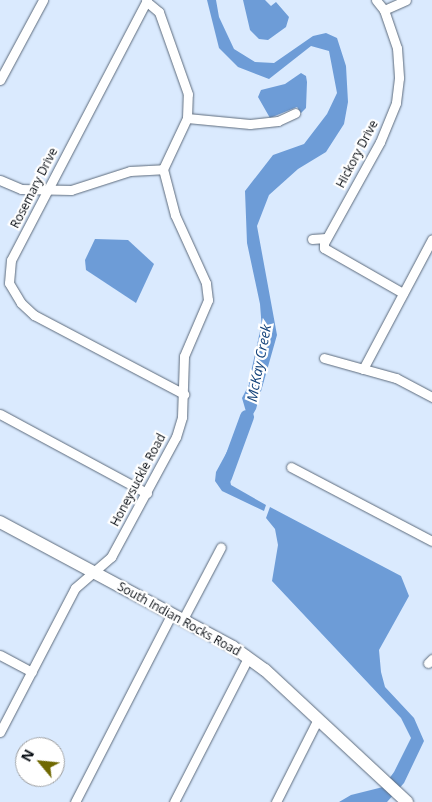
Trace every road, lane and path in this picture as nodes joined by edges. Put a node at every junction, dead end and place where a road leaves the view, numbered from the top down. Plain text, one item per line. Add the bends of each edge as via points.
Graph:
1 (43, 0) edge
2 (376, 0) edge
3 (406, 0) edge
4 (146, 1) edge
5 (384, 10) junction
6 (0, 80) edge
7 (295, 113) dead end
8 (187, 118) junction
9 (163, 169) junction
10 (0, 180) edge
11 (45, 192) junction
12 (312, 239) dead end
13 (432, 239) edge
14 (325, 243) junction
15 (403, 293) junction
16 (324, 358) dead end
17 (363, 369) junction
18 (184, 394) junction
19 (432, 397) edge
20 (0, 414) edge
21 (291, 467) dead end
22 (146, 493) junction
23 (0, 522) edge
24 (432, 541) edge
25 (221, 547) dead end
26 (96, 573) junction
27 (172, 613) junction
28 (183, 619) junction
29 (0, 655) edge
30 (248, 658) junction
31 (32, 672) junction
32 (318, 719) junction
33 (0, 732) edge
34 (402, 798) edge
35 (75, 802) edge
36 (174, 802) edge
37 (276, 802) edge

1 - 6 street
2 - 5 street, Hickory Drive
3 - 5 street
4 - 8 street via 159,12 188,94
4 - 11 street, Rosemary Drive
5 - 14 street, Hickory Drive via 397,48 399,78 396,103 380,142
7 - 8 street via 278,121 250,124
8 - 9 street
9 - 11 street via 130,171 71,190
9 - 18 street, Honeysuckle Road via 172,206 206,283 208,300 184,356
10 - 11 street via 20,189
11 - 18 street, Rosemary Drive via 11,260 9,284 14,294 34,315
12 - 14 street
13 - 15 street
14 - 15 street
15 - 17 street
16 - 17 street
17 - 19 street via 396,378
18 - 22 street, Honeysuckle Road via 176,437
20 - 22 street
21 - 24 street
22 - 26 street, Honeysuckle Road via 111,557
23 - 26 street, South Indian Rocks Road
25 - 28 street
26 - 27 street, South Indian Rocks Road
26 - 31 street, Honeysuckle Road via 75,588
27 - 28 street, South Indian Rocks Road
27 - 35 street
28 - 30 street, South Indian Rocks Road
29 - 31 street
30 - 32 street, South Indian Rocks Road
30 - 36 street
31 - 33 street, Honeysuckle Road
32 - 34 street, South Indian Rocks Road
32 - 37 street

